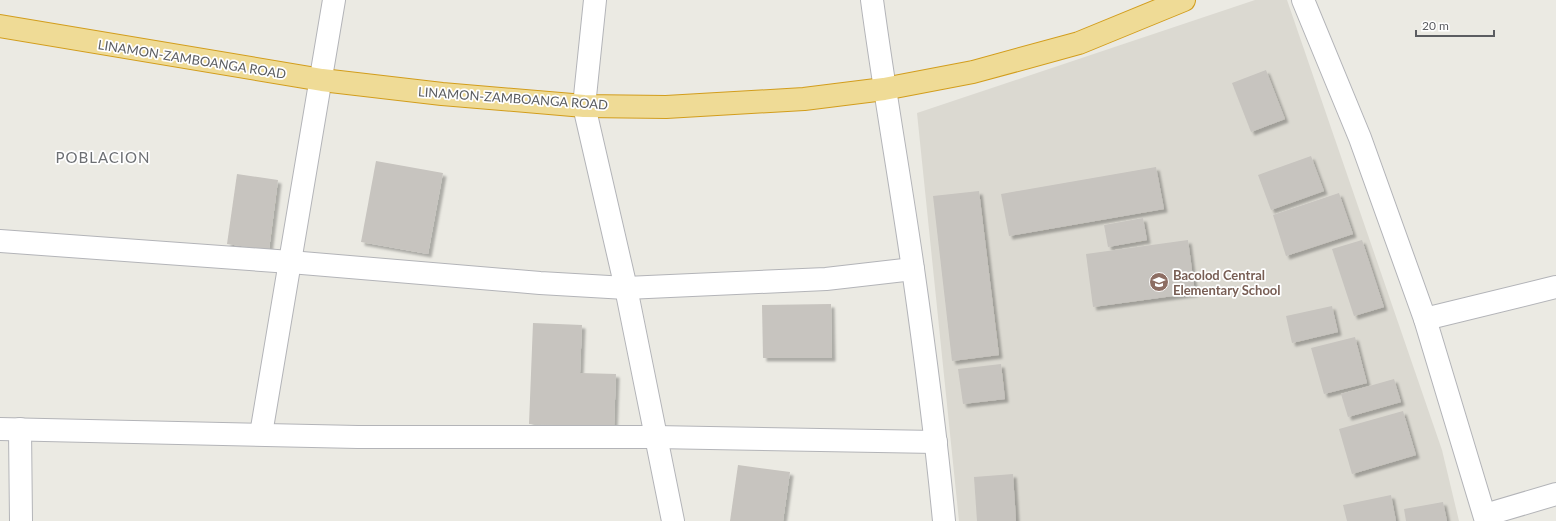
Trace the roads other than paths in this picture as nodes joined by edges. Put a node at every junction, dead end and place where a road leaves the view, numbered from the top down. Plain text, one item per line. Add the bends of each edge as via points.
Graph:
1 (334, 0) edge
2 (595, 0) edge
3 (872, 0) edge
4 (1184, 0) edge
5 (1304, 0) edge
6 (0, 26) edge
7 (322, 80) junction
8 (884, 89) junction
9 (584, 106) junction
10 (0, 241) edge
11 (290, 262) junction
12 (913, 269) junction
13 (1556, 287) edge
14 (626, 288) junction
15 (1425, 319) junction
16 (10, 429) edge
17 (261, 434) junction
18 (655, 437) junction
19 (936, 442) junction
20 (1556, 494) edge
21 (1485, 518) edge
22 (21, 521) edge
23 (673, 521) edge
24 (944, 521) edge

1 - 7 street
2 - 9 street
3 - 8 street
4 - 8 highway, LINAMON-ZAMBOANGA ROAD via 1079,43 973,72
5 - 15 street via 1360,138
6 - 7 highway, LINAMON-ZAMBOANGA ROAD
7 - 9 highway, LINAMON-ZAMBOANGA ROAD via 442,94
7 - 11 street
8 - 9 highway, LINAMON-ZAMBOANGA ROAD via 804,98 674,106
8 - 12 street
9 - 14 street
10 - 11 street
11 - 14 street
11 - 17 street
12 - 14 street via 826,279
12 - 19 street
13 - 15 street
14 - 18 street
15 - 21 street
16 - 17 street
16 - 22 street
17 - 18 street via 358,437
18 - 19 street
18 - 23 street
19 - 24 street
20 - 21 street

